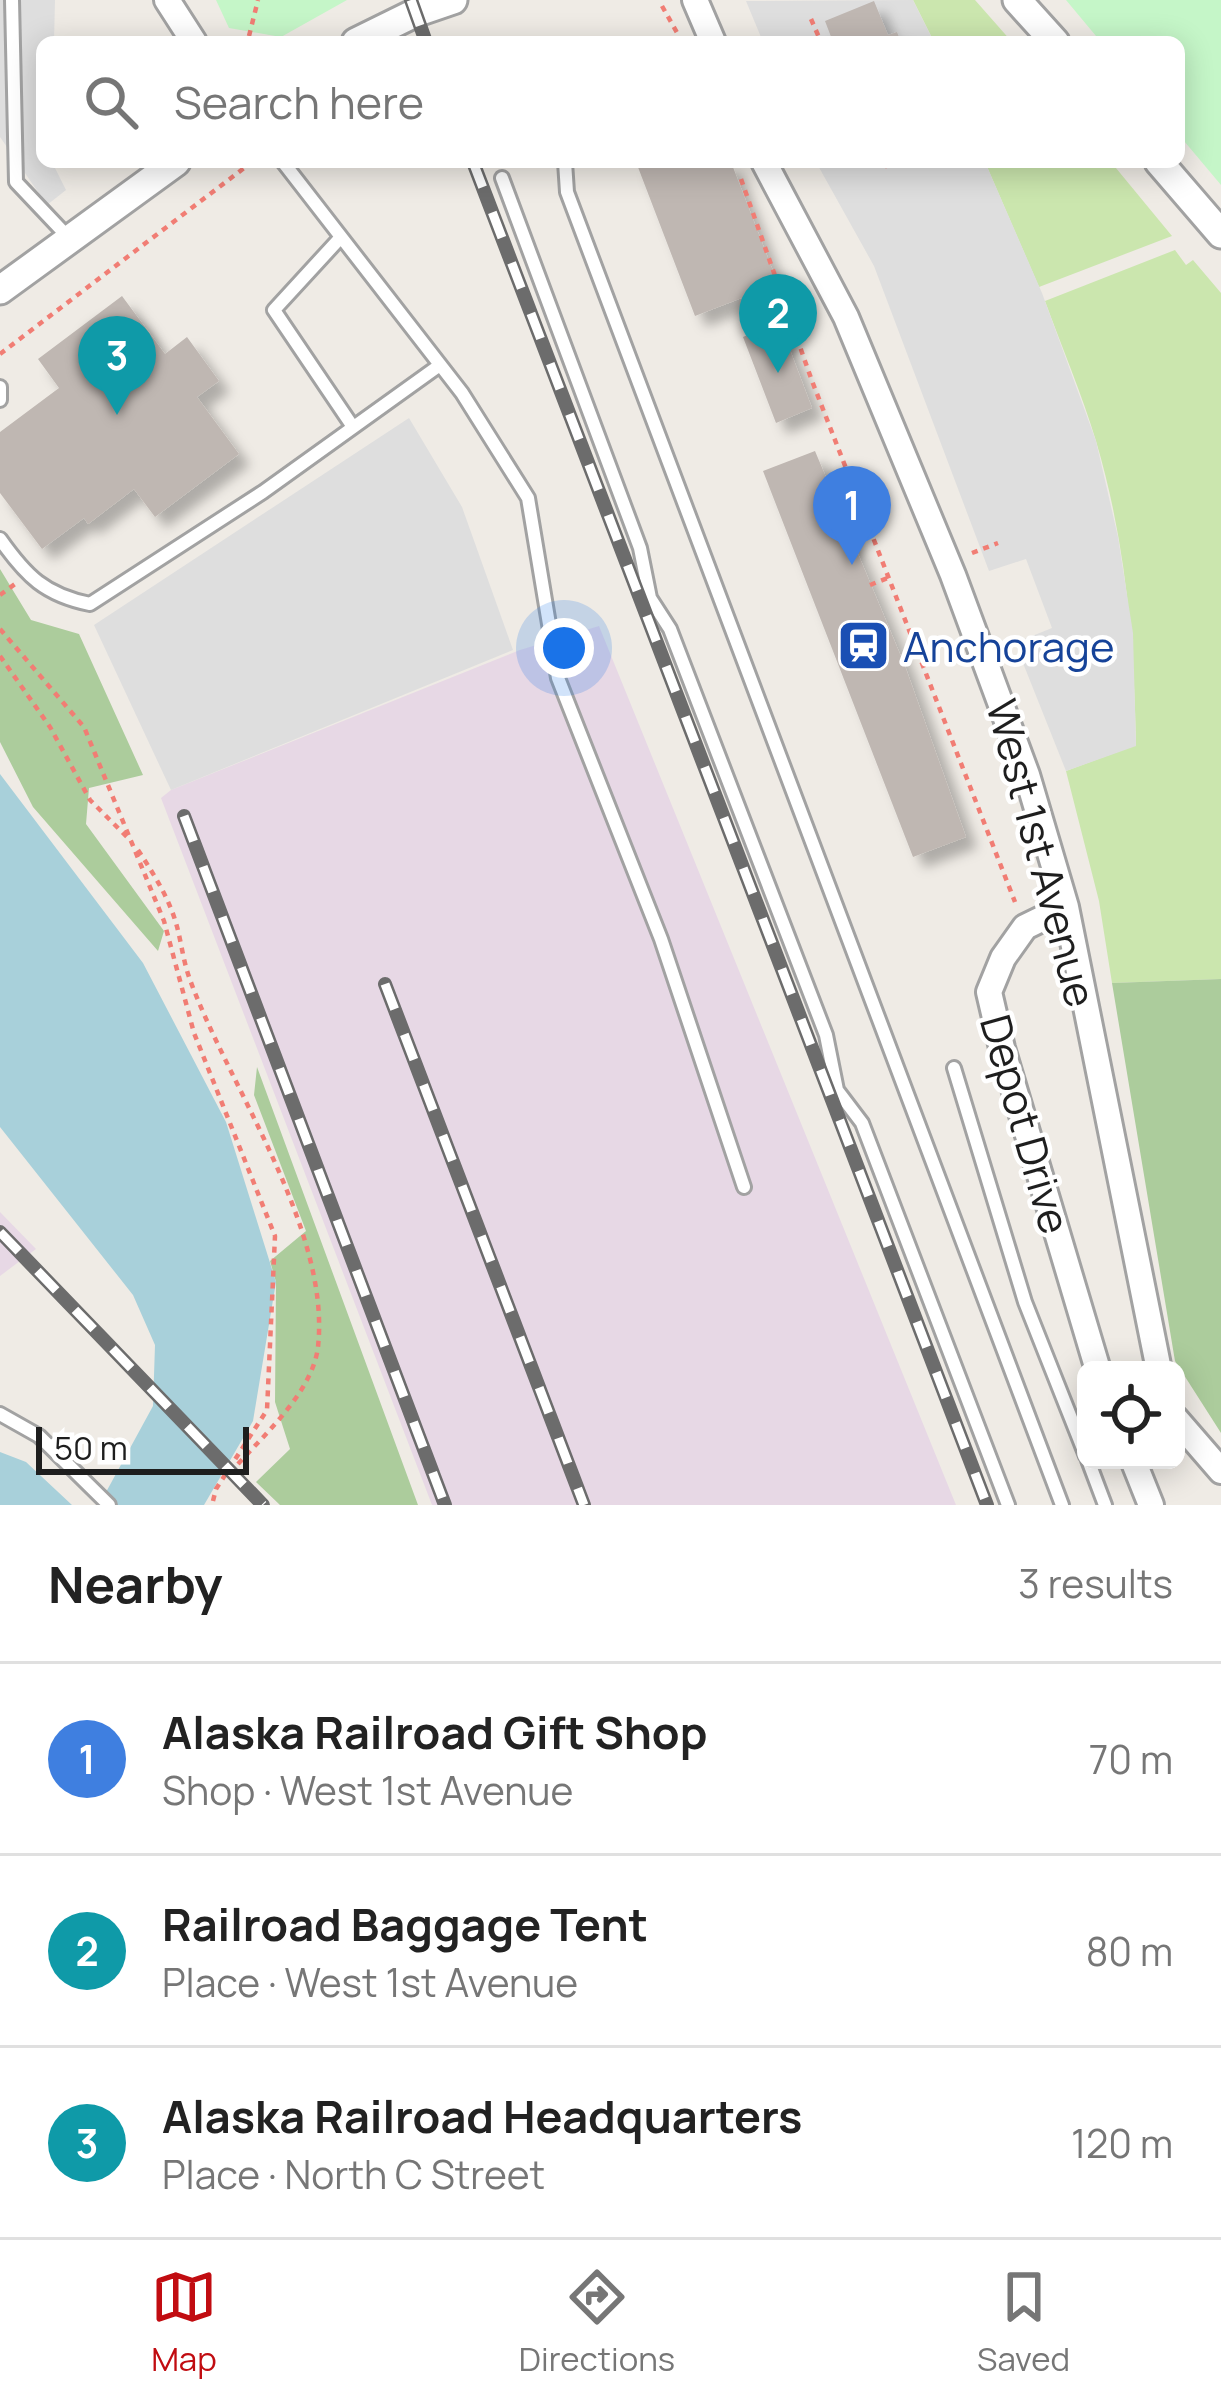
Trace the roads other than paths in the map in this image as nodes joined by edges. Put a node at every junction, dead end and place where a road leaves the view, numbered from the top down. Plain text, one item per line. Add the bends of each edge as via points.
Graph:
1 (12, 0) edge
2 (167, 0) edge
3 (453, 0) edge
4 (695, 0) edge
5 (1017, 0) edge
6 (190, 36) edge
7 (370, 36) edge
8 (710, 36) edge
9 (1050, 36) edge
10 (168, 168) edge
11 (288, 168) edge
12 (565, 168) edge
13 (767, 168) edge
14 (1164, 168) edge
15 (502, 178) dead end
16 (1221, 234) edge
17 (341, 237) junction
18 (69, 238) junction
19 (0, 290) edge
20 (440, 365) junction
21 (0, 386) edge
22 (0, 400) edge
23 (353, 427) junction
24 (0, 539) edge
25 (1066, 907) junction
26 (954, 1068) dead end
27 (744, 1186) dead end
28 (1095, 1361) edge
29 (1157, 1361) edge
30 (0, 1414) edge
31 (1185, 1429) edge
32 (1077, 1433) edge
33 (1091, 1469) edge
34 (1136, 1469) edge
35 (1221, 1471) edge
36 (109, 1505) edge
37 (1008, 1505) edge
38 (1062, 1505) edge
39 (1106, 1505) edge
40 (1150, 1505) edge

1 - 18 lane via 16,182
2 - 6 street
3 - 7 street
4 - 8 street
5 - 9 street
10 - 18 street
11 - 17 lane
12 - 38 lane via 567,192
13 - 25 street, West 1st Avenue via 846,317 953,575
14 - 16 street
15 - 37 lane via 640,548 650,598 670,629 826,1035 837,1090 862,1123
17 - 20 lane
17 - 23 lane via 274,310
18 - 19 street
20 - 23 lane
20 - 27 lane via 528,498 558,677 661,939
21 - 22 lane
23 - 24 lane via 90,604 55,597
25 - 28 street, Depot Drive via 1025,927 989,992
25 - 29 street, West 1st Avenue
26 - 32 lane via 1025,1302
30 - 36 lane via 39,1436
31 - 35 street
33 - 39 lane
34 - 40 street

